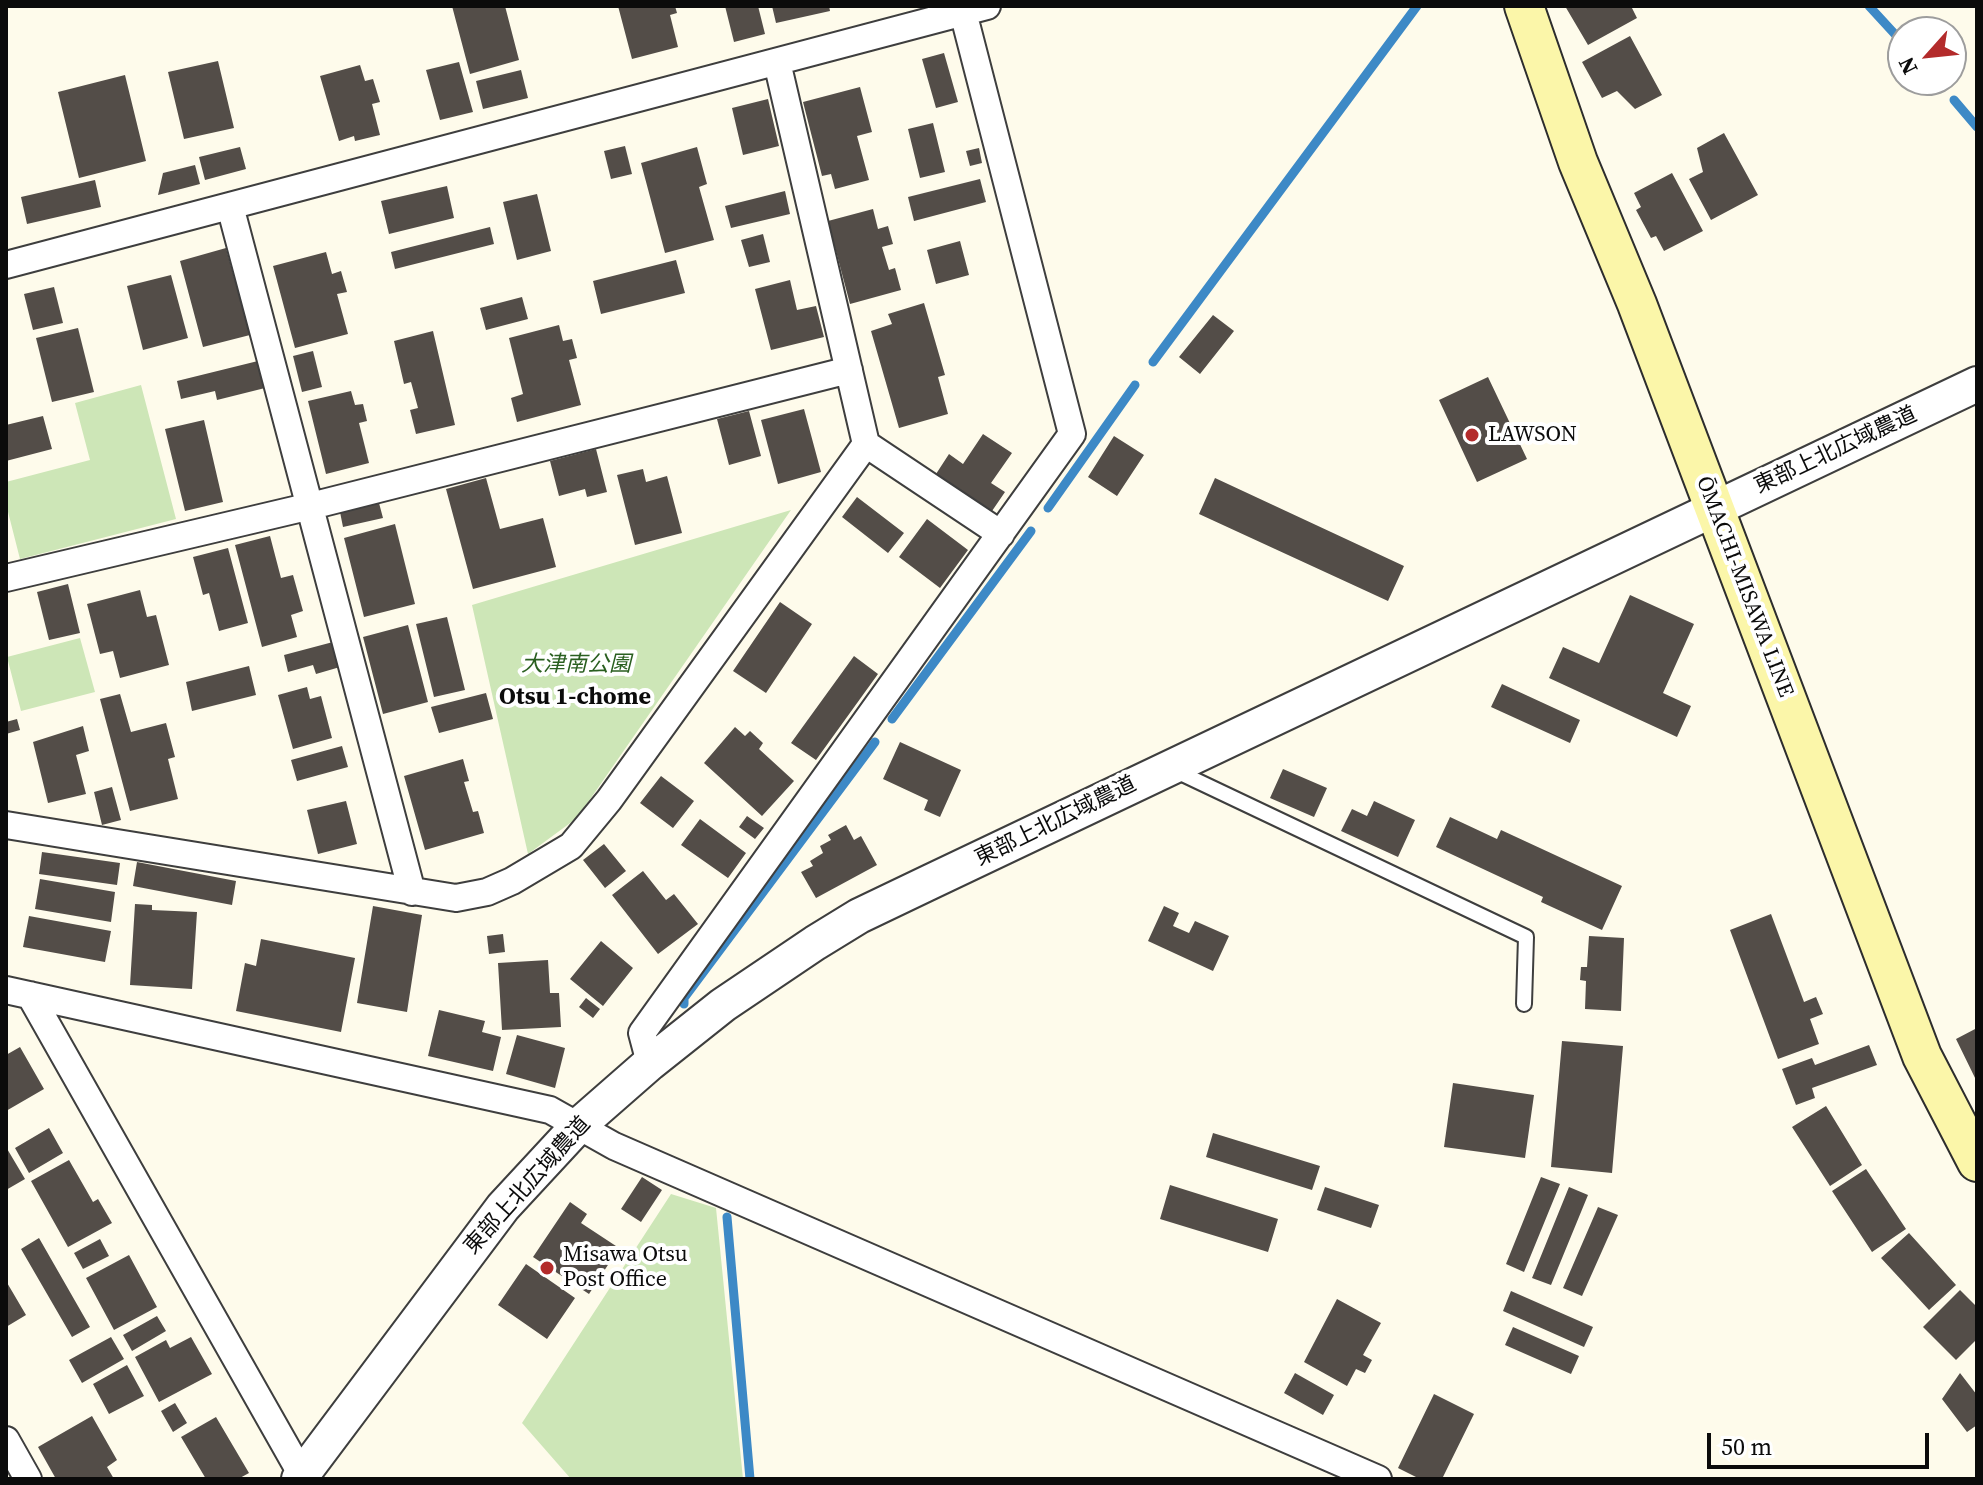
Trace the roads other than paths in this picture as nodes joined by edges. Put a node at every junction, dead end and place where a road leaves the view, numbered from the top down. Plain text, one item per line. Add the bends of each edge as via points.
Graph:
1 (1524, 6) edge
2 (975, 9) edge
3 (777, 62) junction
4 (230, 206) junction
5 (6, 265) edge
6 (849, 370) junction
7 (1977, 384) edge
8 (866, 444) junction
9 (311, 506) junction
10 (1714, 508) junction
11 (1001, 534) junction
12 (6, 578) edge
13 (1169, 767) junction
14 (6, 825) edge
15 (412, 892) junction
16 (18, 992) edge
17 (1524, 1004) dead end
18 (650, 1063) junction
19 (578, 1126) junction
20 (1977, 1162) edge
21 (6, 1440) edge
22 (300, 1477) edge
23 (28, 1479) edge
24 (1378, 1479) edge

1 - 10 main road, ŌMACHI-MISAWA LINE via 1578,162
2 - 3 street
2 - 11 street via 1072,434
3 - 4 street
3 - 6 street
4 - 5 street
4 - 9 street
6 - 8 street
6 - 9 street
7 - 10 street, 東部上北広域農道
8 - 11 street
8 - 15 street via 571,846 487,892 456,898
9 - 12 street
9 - 15 street
10 - 13 street, 東部上北広域農道
10 - 20 main road, ŌMACHI-MISAWA LINE via 1922,1056
11 - 18 street via 642,1033
13 - 17 lane via 1526,937
13 - 18 street, 東部上北広域農道 via 859,916 723,1005
14 - 15 street
16 - 19 street via 550,1110
16 - 22 street
18 - 19 street, 東部上北広域農道
19 - 22 street, 東部上北広域農道 via 503,1207
19 - 24 street via 628,1153
21 - 23 street

